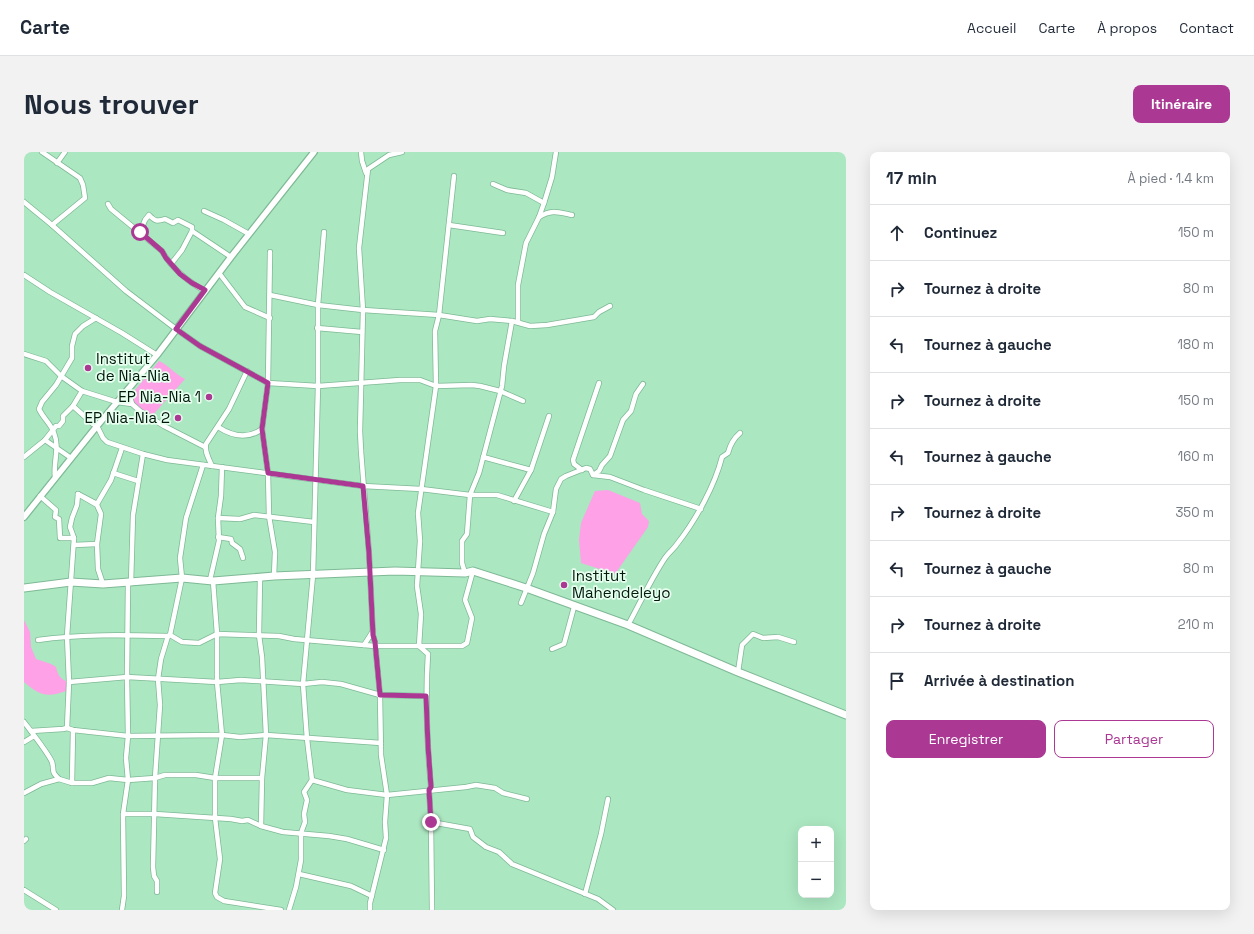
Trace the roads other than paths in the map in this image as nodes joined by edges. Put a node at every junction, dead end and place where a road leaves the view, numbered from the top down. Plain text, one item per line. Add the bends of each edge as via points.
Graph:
1 (42, 152) edge
2 (65, 152) edge
3 (314, 152) edge
4 (361, 152) edge
5 (402, 152) edge
6 (556, 152) edge
7 (57, 163) junction
8 (366, 173) junction
9 (454, 176) dead end
10 (493, 184) dead end
11 (24, 202) edge
12 (544, 203) junction
13 (108, 204) dead end
14 (204, 212) dead end
15 (572, 215) dead end
16 (539, 217) junction
17 (52, 225) junction
18 (449, 225) junction
19 (192, 231) junction
20 (140, 232) junction
21 (324, 232) dead end
22 (502, 233) dead end
23 (249, 234) junction
24 (270, 252) dead end
25 (231, 257) junction
26 (171, 264) junction
27 (219, 272) junction
28 (24, 275) edge
29 (205, 290) junction
30 (270, 295) junction
31 (318, 305) junction
32 (610, 306) dead end
33 (363, 310) junction
34 (439, 315) junction
35 (96, 318) junction
36 (270, 318) junction
37 (512, 321) junction
38 (518, 322) junction
39 (317, 328) junction
40 (176, 329) junction
41 (362, 332) junction
42 (24, 354) edge
43 (157, 355) junction
44 (247, 371) junction
45 (61, 376) junction
46 (361, 382) junction
47 (268, 383) junction
48 (599, 383) dead end
49 (643, 384) dead end
50 (318, 386) junction
51 (436, 386) junction
52 (128, 389) junction
53 (82, 391) junction
54 (500, 392) junction
55 (523, 401) dead end
56 (118, 402) junction
57 (132, 404) junction
58 (73, 406) junction
59 (549, 416) dead end
60 (97, 426) junction
61 (218, 427) junction
62 (262, 429) junction
63 (53, 430) junction
64 (740, 433) dead end
65 (45, 440) junction
66 (122, 448) junction
67 (205, 448) junction
68 (57, 449) junction
69 (144, 454) junction
70 (483, 457) junction
71 (24, 458) edge
72 (71, 458) junction
73 (203, 465) junction
74 (212, 466) junction
75 (222, 467) junction
76 (531, 470) junction
77 (582, 470) junction
78 (113, 473) junction
79 (268, 473) junction
80 (593, 475) junction
81 (56, 477) junction
82 (316, 480) junction
83 (138, 481) junction
84 (363, 486) junction
85 (421, 490) junction
86 (78, 494) junction
87 (470, 495) junction
88 (40, 496) junction
89 (514, 501) junction
90 (701, 509) junction
91 (553, 512) junction
92 (269, 516) junction
93 (24, 517) edge
94 (218, 518) junction
95 (314, 522) junction
96 (218, 537) junction
97 (74, 538) junction
98 (96, 544) junction
99 (74, 545) junction
100 (244, 558) dead end
101 (473, 571) junction
102 (418, 572) junction
103 (369, 573) junction
104 (465, 574) junction
105 (274, 576) junction
106 (313, 576) junction
107 (182, 578) junction
108 (260, 578) junction
109 (211, 580) junction
110 (70, 582) junction
111 (129, 583) junction
112 (103, 584) junction
113 (24, 588) edge
114 (526, 588) junction
115 (521, 603) dead end
116 (574, 607) junction
117 (628, 625) junction
118 (374, 630) junction
119 (218, 634) junction
120 (127, 635) junction
121 (259, 635) junction
122 (67, 636) junction
123 (169, 636) junction
124 (308, 639) junction
125 (38, 640) dead end
126 (794, 642) dead end
127 (364, 645) junction
128 (375, 646) junction
129 (419, 646) junction
130 (552, 649) dead end
131 (738, 672) junction
132 (127, 677) junction
133 (158, 679) junction
134 (69, 682) junction
135 (217, 682) junction
136 (264, 682) junction
137 (304, 684) junction
138 (380, 695) junction
139 (426, 696) junction
140 (846, 715) edge
141 (24, 722) edge
142 (67, 728) junction
143 (72, 730) junction
144 (31, 731) junction
145 (222, 735) junction
146 (266, 735) junction
147 (34, 736) junction
148 (128, 736) junction
149 (158, 736) junction
150 (307, 739) junction
151 (24, 742) edge
152 (381, 743) junction
153 (156, 778) junction
154 (215, 778) junction
155 (262, 778) junction
156 (59, 779) junction
157 (128, 780) junction
158 (312, 780) junction
159 (72, 783) junction
160 (429, 790) junction
161 (24, 793) edge
162 (387, 795) junction
163 (527, 799) dead end
164 (608, 799) dead end
165 (123, 814) junction
166 (155, 814) junction
167 (215, 818) junction
168 (431, 822) junction
169 (261, 826) junction
170 (301, 833) junction
171 (384, 850) junction
172 (299, 874) junction
173 (24, 890) edge
174 (157, 892) dead end
175 (585, 894) junction
176 (372, 896) junction
177 (56, 910) edge
178 (122, 910) edge
179 (281, 910) edge
180 (289, 910) edge
181 (370, 910) edge
182 (432, 910) edge
183 (614, 910) edge

1 - 7 street
2 - 7 street
3 - 23 main road
4 - 8 street
5 - 8 street via 382,159
6 - 12 street
7 - 17 street via 80,178 85,198
8 - 33 street via 359,248
9 - 18 street
10 - 12 street via 526,194
11 - 17 street
12 - 16 street
13 - 20 street
14 - 23 street
15 - 16 street via 553,211
16 - 38 street via 526,243 518,285
17 - 40 street via 126,291
18 - 22 street
18 - 34 street
19 - 20 street via 192,227 178,220 173,223 165,219 158,222 149,215
19 - 25 street
19 - 26 street
20 - 26 street via 162,251
21 - 31 street
23 - 25 main road
24 - 30 street
25 - 27 main road
26 - 29 street via 185,278
27 - 29 main road
27 - 36 street via 245,307
28 - 35 street
29 - 40 main road
30 - 31 street
30 - 36 street
31 - 33 street
31 - 39 street
32 - 38 street via 594,317 560,324 530,326
33 - 34 street
33 - 41 street
34 - 37 street via 477,321
34 - 51 street via 435,331
35 - 43 street
35 - 45 street via 75,334 72,358
36 - 47 street
37 - 38 street
37 - 54 street
39 - 41 street
39 - 50 street
40 - 43 main road
40 - 44 street via 200,346
41 - 46 street
42 - 45 street via 46,361
43 - 52 main road
44 - 47 street
44 - 61 street
45 - 53 street
45 - 63 street via 39,409
46 - 50 street
46 - 51 street via 420,380
46 - 84 street
47 - 50 street
47 - 62 street
48 - 77 street via 573,460
49 - 80 street via 636,394 631,411 623,420 610,456
50 - 82 street
51 - 54 street via 472,385
51 - 85 street
52 - 56 main road
52 - 57 street
53 - 56 street
53 - 58 street
54 - 55 street
54 - 70 street
56 - 57 street
56 - 60 main road
57 - 67 street via 149,417
58 - 60 street
58 - 63 street via 63,416 59,426
59 - 76 street
60 - 66 street via 107,442
60 - 72 main road
61 - 62 street via 230,435 238,436
61 - 67 street
62 - 79 street
63 - 65 street
63 - 68 street
64 - 90 street via 728,454 722,457 718,473
65 - 68 street
65 - 71 street
66 - 69 street
66 - 78 street
67 - 74 street
68 - 72 street
68 - 81 street
69 - 73 street
69 - 83 street
70 - 76 street
70 - 87 street
72 - 81 main road
73 - 74 street
73 - 107 street via 186,518 180,558
74 - 75 street
75 - 79 street
75 - 94 street
76 - 89 street
77 - 80 street via 590,468
77 - 91 street via 561,479 556,489
78 - 83 street
78 - 86 street via 97,504
79 - 82 street
79 - 92 street
80 - 90 street via 610,477
81 - 88 main road
82 - 84 street
82 - 95 street
83 - 111 street
84 - 85 street
84 - 103 street
85 - 87 street
85 - 102 street via 418,513
86 - 97 street via 70,527
86 - 98 street via 97,505 101,514
87 - 89 street via 497,495
87 - 104 street via 467,534 462,541
88 - 93 main road
88 - 97 street via 56,510 60,538
89 - 91 street
90 - 117 street via 678,544 667,555
91 - 114 street
92 - 94 street
92 - 95 street
92 - 105 street via 275,552
94 - 96 street
95 - 106 street
96 - 100 street via 231,539
96 - 109 street
97 - 99 street
98 - 99 street
98 - 112 street via 98,569
99 - 110 street
101 - 104 highway
101 - 114 highway
101 - 129 street via 466,600 472,618 467,643 462,646
102 - 103 highway
102 - 104 highway
102 - 129 street via 421,614
103 - 106 highway
103 - 118 street
105 - 106 highway
105 - 108 highway
106 - 124 street
107 - 109 highway
107 - 111 highway
107 - 123 street
108 - 109 highway
108 - 121 street
109 - 119 street
110 - 112 highway
110 - 113 highway
110 - 122 street
111 - 112 highway
111 - 120 street
114 - 115 street
114 - 116 highway
116 - 117 highway
116 - 130 street via 564,644
117 - 131 highway
118 - 127 street
118 - 128 street
119 - 121 street
119 - 123 street via 199,643 182,642
119 - 135 street
120 - 122 street
120 - 123 street
120 - 132 street
121 - 124 street
121 - 136 street
122 - 125 street
122 - 134 street
123 - 133 street
124 - 127 street
124 - 137 street
126 - 131 street via 778,637 763,638 753,634 742,646
127 - 128 street
128 - 129 street
128 - 138 street
129 - 139 street via 428,654
131 - 140 highway
132 - 133 street
132 - 134 street
132 - 148 street
133 - 135 street
133 - 149 street
134 - 142 street
135 - 136 street
135 - 145 street
136 - 137 street
136 - 146 street
137 - 138 street via 340,684
137 - 150 street
138 - 139 street
138 - 152 street
139 - 160 street via 431,787
141 - 144 street
142 - 143 street
142 - 144 street
143 - 148 street
143 - 159 street
144 - 147 street
145 - 146 street
145 - 149 street
145 - 154 street
146 - 150 street
146 - 155 street
147 - 151 street
147 - 156 street via 52,762 53,772
148 - 149 street
148 - 157 street
149 - 153 street
150 - 152 street
150 - 158 street
152 - 162 street
153 - 154 street via 165,775
153 - 157 street
153 - 166 street
154 - 155 street
154 - 167 street
155 - 169 street
156 - 159 street
156 - 161 street via 41,784
157 - 159 street via 108,778 92,783
157 - 165 street
158 - 162 street via 347,790
158 - 170 street via 304,792 305,822
160 - 162 street
160 - 163 street via 476,785 495,788 503,793
160 - 168 street
162 - 171 street
164 - 175 street
165 - 166 street
165 - 178 street
166 - 167 street
166 - 174 street via 153,867
167 - 169 street via 248,820
167 - 179 street via 220,859 215,893 217,897 224,901
168 - 175 street via 470,829 473,837 486,847 499,852 512,864
168 - 182 street
169 - 170 street
170 - 171 street via 347,839
170 - 172 street
171 - 176 street
172 - 176 street via 351,886
172 - 180 street
173 - 177 street
175 - 183 street
176 - 181 street

